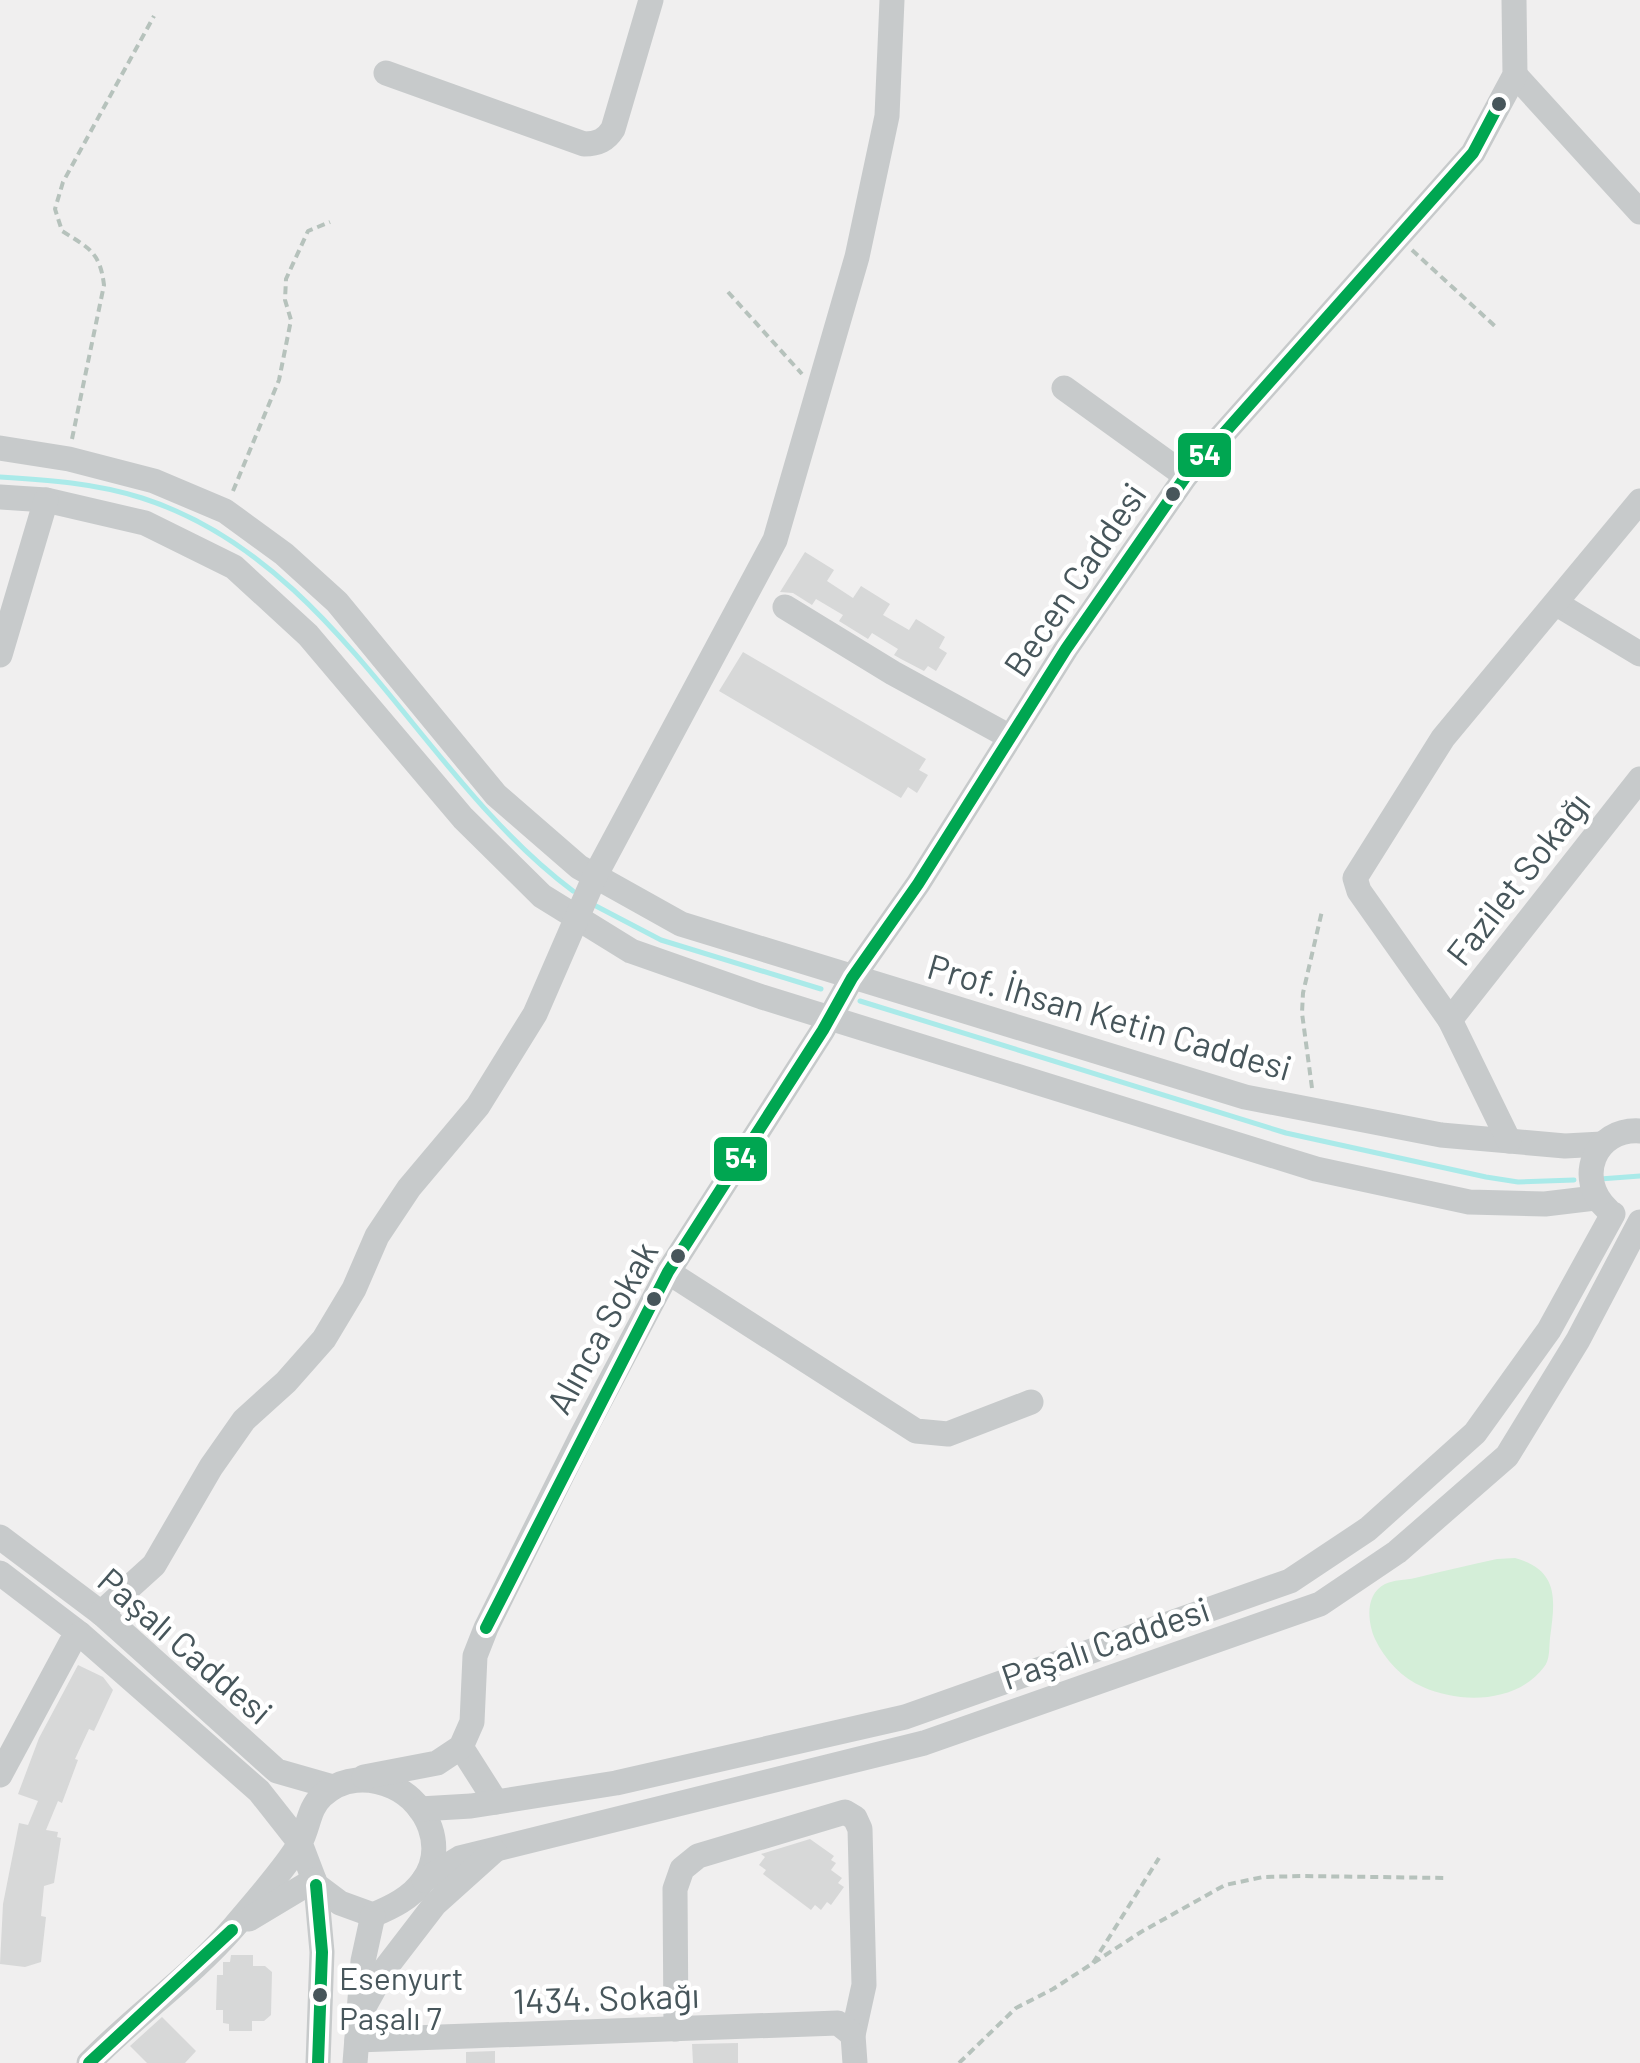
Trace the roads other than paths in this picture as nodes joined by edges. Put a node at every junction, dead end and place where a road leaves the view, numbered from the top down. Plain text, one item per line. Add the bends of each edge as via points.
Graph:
1 (650, 0) edge
2 (892, 0) edge
3 (1514, 0) edge
4 (386, 74) dead end
5 (1515, 74) junction
6 (1640, 212) edge
7 (1064, 388) dead end
8 (0, 448) edge
9 (1186, 476) junction
10 (0, 497) edge
11 (46, 500) junction
12 (1640, 502) edge
13 (1557, 604) junction
14 (785, 607) dead end
15 (0, 654) edge
16 (1640, 654) edge
17 (1010, 737) junction
18 (1640, 779) edge
19 (595, 876) junction
20 (576, 917) junction
21 (852, 978) junction
22 (830, 1019) junction
23 (1450, 1020) junction
24 (1640, 1131) edge
25 (1509, 1141) junction
26 (1602, 1144) junction
27 (1604, 1206) junction
28 (1640, 1220) edge
29 (668, 1272) junction
30 (1030, 1402) dead end
31 (0, 1537) edge
32 (0, 1572) edge
33 (101, 1613) junction
34 (75, 1638) junction
35 (461, 1747) junction
36 (0, 1775) edge
37 (364, 1777) junction
38 (334, 1787) junction
39 (496, 1802) junction
40 (420, 1809) junction
41 (300, 1843) junction
42 (496, 1848) junction
43 (424, 1880) junction
44 (315, 1882) junction
45 (373, 1916) junction
46 (232, 1930) junction
47 (676, 2030) junction
48 (853, 2035) junction
49 (357, 2040) edge
50 (417, 2052) edge
51 (89, 2063) edge
52 (318, 2063) edge
53 (855, 2063) edge

1 - 4 street via 614,129 602,142 584,144
2 - 19 street via 888,116 857,258 776,540
3 - 5 street
5 - 6 street
5 - 9 street, Becen Caddesi via 1473,153
7 - 9 street
8 - 19 street, Prof. İhsan Ketin Caddesi via 154,482 225,511 338,602 496,796
9 - 17 street, Becen Caddesi
10 - 11 street
11 - 15 street
11 - 20 street via 144,523 234,567 308,635 462,818 542,896
12 - 13 street
13 - 16 street
13 - 23 street via 1443,738 1356,878
14 - 17 street
17 - 21 street, Becen Caddesi
18 - 23 street, Fazilet Sokağı
19 - 20 street
19 - 21 street, Prof. İhsan Ketin Caddesi via 681,924
20 - 22 street via 631,950
20 - 33 street via 535,1014 478,1106 408,1188 324,1339 244,1420 154,1565
21 - 22 street, Alınca Sokak
21 - 25 street, Prof. İhsan Ketin Caddesi via 1246,1096 1441,1135
22 - 27 street via 1316,1169 1469,1202
22 - 29 street, Alınca Sokak
23 - 25 street
24 - 26 street, Prof. İhsan Ketin Caddesi via 1616,1133
25 - 26 street, Prof. İhsan Ketin Caddesi
26 - 27 street via 1590,1184
27 - 28 street
27 - 39 street, Paşalı Caddesi via 1549,1330 1475,1433 1368,1529 1290,1581 905,1717 616,1783
28 - 42 street, Paşalı Caddesi via 1507,1456 1396,1552 1320,1604 924,1744
29 - 30 street via 916,1431 948,1434
29 - 35 street, Alınca Sokak via 486,1628 476,1656 472,1722
31 - 33 street, Paşalı Caddesi
32 - 34 street, Paşalı Caddesi
33 - 38 street, Paşalı Caddesi via 276,1771
34 - 36 street
34 - 41 street, Paşalı Caddesi via 260,1791
35 - 37 street via 437,1763
35 - 39 street
37 - 38 street
37 - 40 street via 396,1788
38 - 41 street via 310,1813
39 - 40 street, Paşalı Caddesi
40 - 43 street via 435,1846
41 - 44 street
41 - 46 street
42 - 43 street, Paşalı Caddesi via 460,1858
42 - 49 street via 435,1904 385,1968
43 - 45 street
44 - 45 street via 340,1903
44 - 46 street
44 - 52 street via 322,1952
45 - 49 street
46 - 51 street
47 - 48 street, 1434. Sokağı via 838,2023
47 - 48 street via 675,1888 682,1869 698,1856 839,1812 860,1828 864,1985
47 - 50 street, 1434. Sokağı
48 - 53 street
49 - 50 street, 1434. Sokağı

